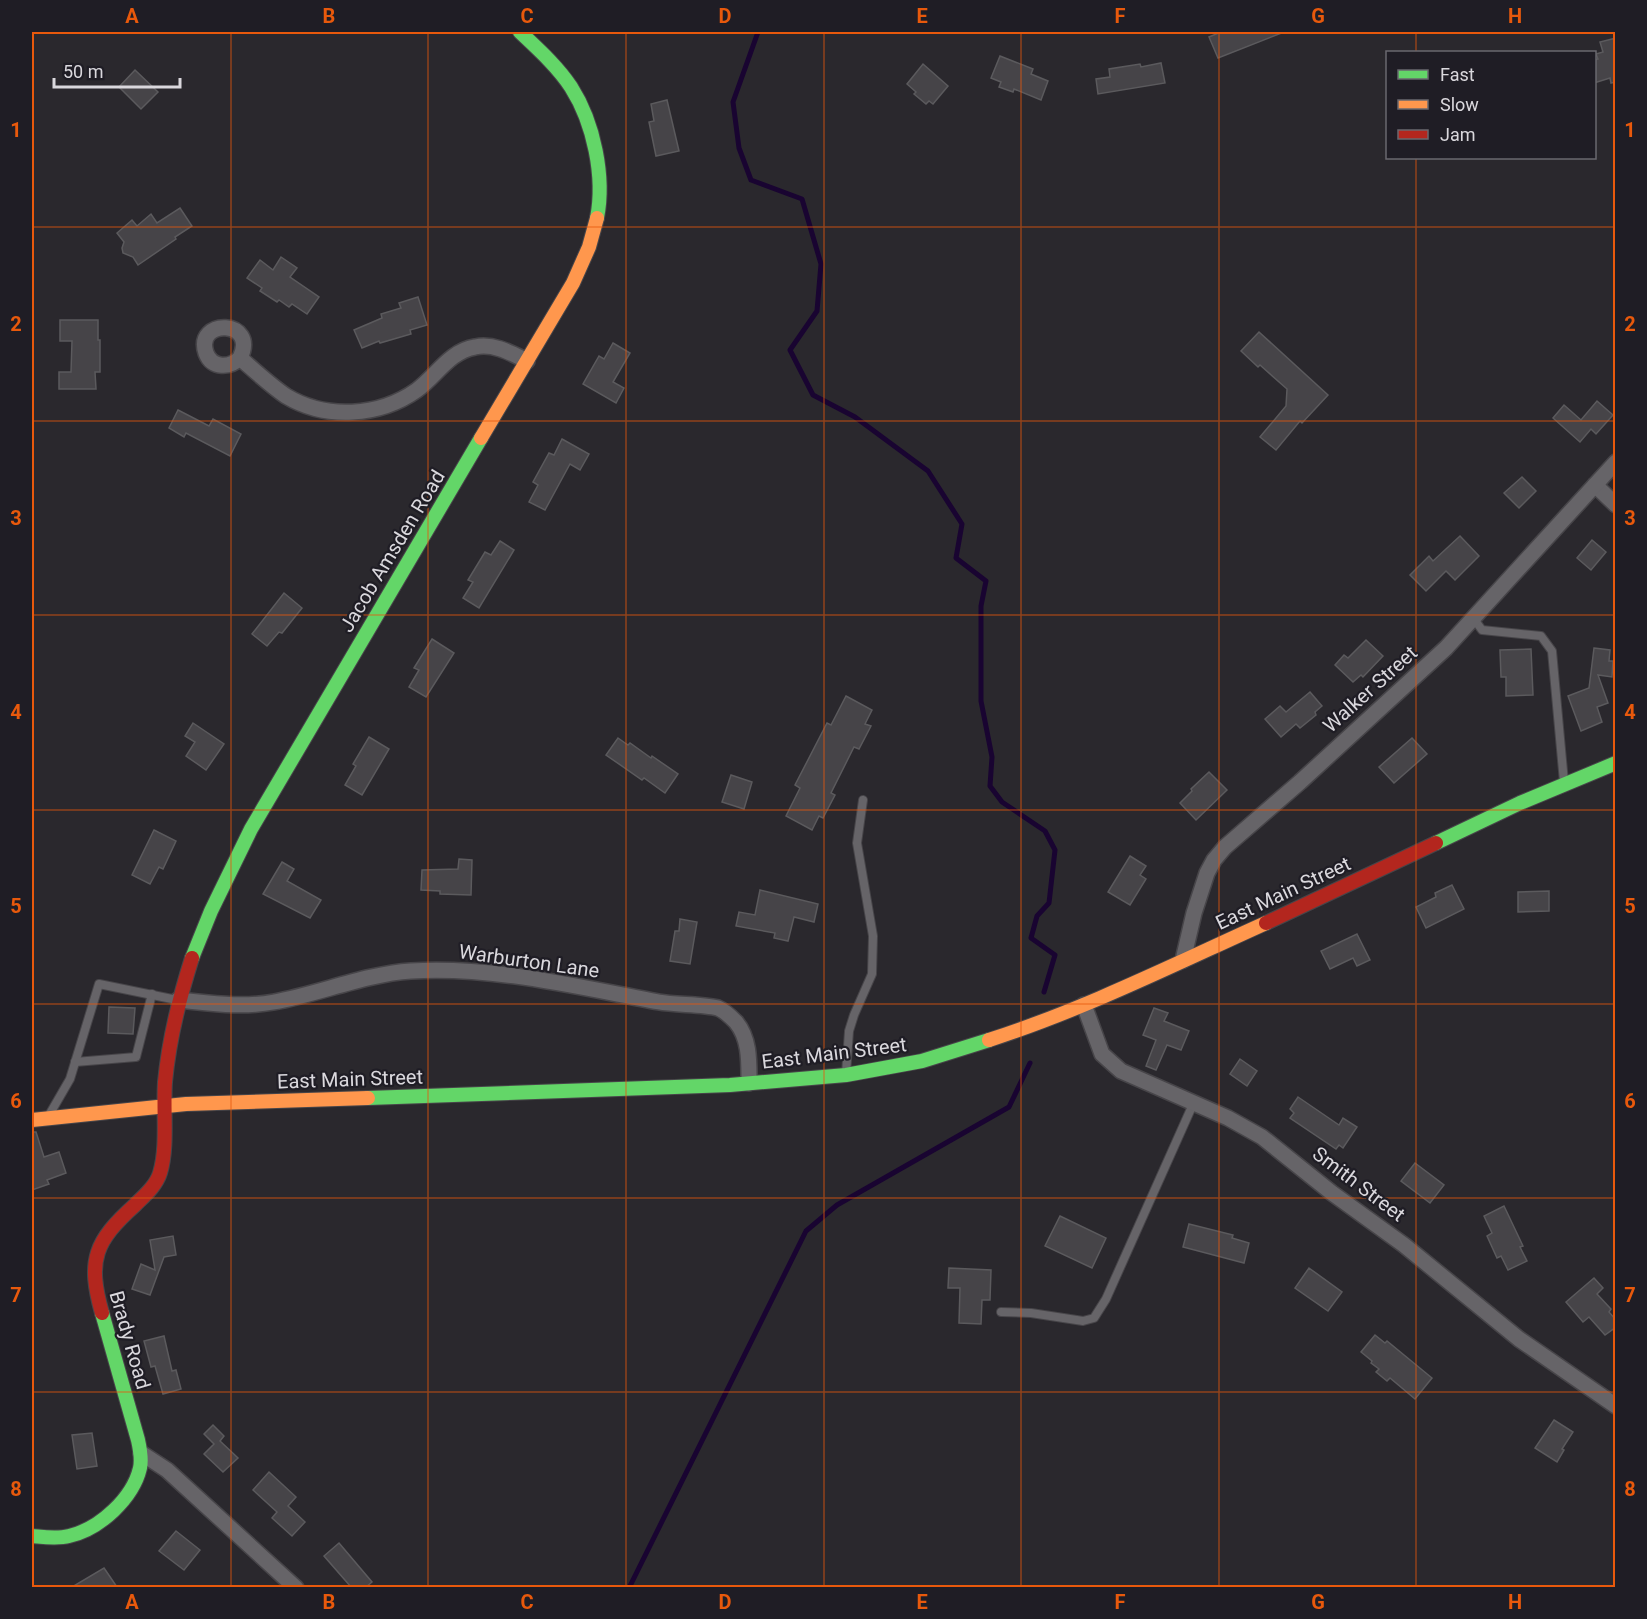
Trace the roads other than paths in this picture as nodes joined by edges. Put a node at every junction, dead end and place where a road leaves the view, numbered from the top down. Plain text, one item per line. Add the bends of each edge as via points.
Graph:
1 (520, 32) edge
2 (240, 358) dead end
3 (527, 361) junction
4 (1616, 462) edge
5 (1595, 485) junction
6 (1616, 505) edge
7 (1474, 619) junction
8 (1616, 763) edge
9 (1564, 784) junction
10 (862, 800) dead end
11 (1183, 960) junction
12 (152, 994) junction
13 (178, 1000) junction
14 (1084, 1005) junction
15 (75, 1062) junction
16 (846, 1075) junction
17 (749, 1083) junction
18 (1194, 1102) junction
19 (164, 1106) junction
20 (47, 1118) junction
21 (32, 1120) edge
22 (1001, 1312) dead end
23 (1616, 1406) edge
24 (141, 1453) junction
25 (32, 1536) edge
26 (296, 1587) edge

1 - 3 street, Jacob Amsden Road via 546,57 574,94 587,121 600,177 597,221 583,262
2 - 3 street via 288,397 319,408 352,413 396,402 417,390 454,356 476,346 499,348
3 - 13 street, Jacob Amsden Road via 254,822 204,927
4 - 5 street, Walker Street
5 - 6 street
5 - 7 street, Walker Street
7 - 9 lane via 1482,630 1541,636 1552,651
7 - 11 street, Walker Street via 1225,847 1207,873
8 - 9 street, East Main Street
9 - 11 street, East Main Street
10 - 16 lane via 857,843 873,936 872,974 849,1031
11 - 14 street, East Main Street
12 - 13 lane
12 - 15 lane via 136,1057
12 - 15 lane via 99,984
13 - 17 street, Warburton Lane via 239,1005 273,1002 410,971 510,975 667,1003 719,1008 736,1022 743,1035 748,1049
13 - 19 street, Jacob Amsden Road
14 - 16 street, East Main Street via 1034,1026 922,1061
14 - 18 street, Smith Street via 1102,1054 1121,1071
15 - 20 lane
16 - 17 street, East Main Street
17 - 19 street, East Main Street
18 - 22 lane via 1094,1318 1083,1321
18 - 23 street, Smith Street via 1262,1137 1519,1339
19 - 20 street, East Main Street
19 - 24 street, Brady Road via 158,1179 103,1238 93,1269
20 - 21 street, East Main Street
24 - 25 street via 140,1468 127,1494 100,1521 72,1535
24 - 26 street via 166,1470

